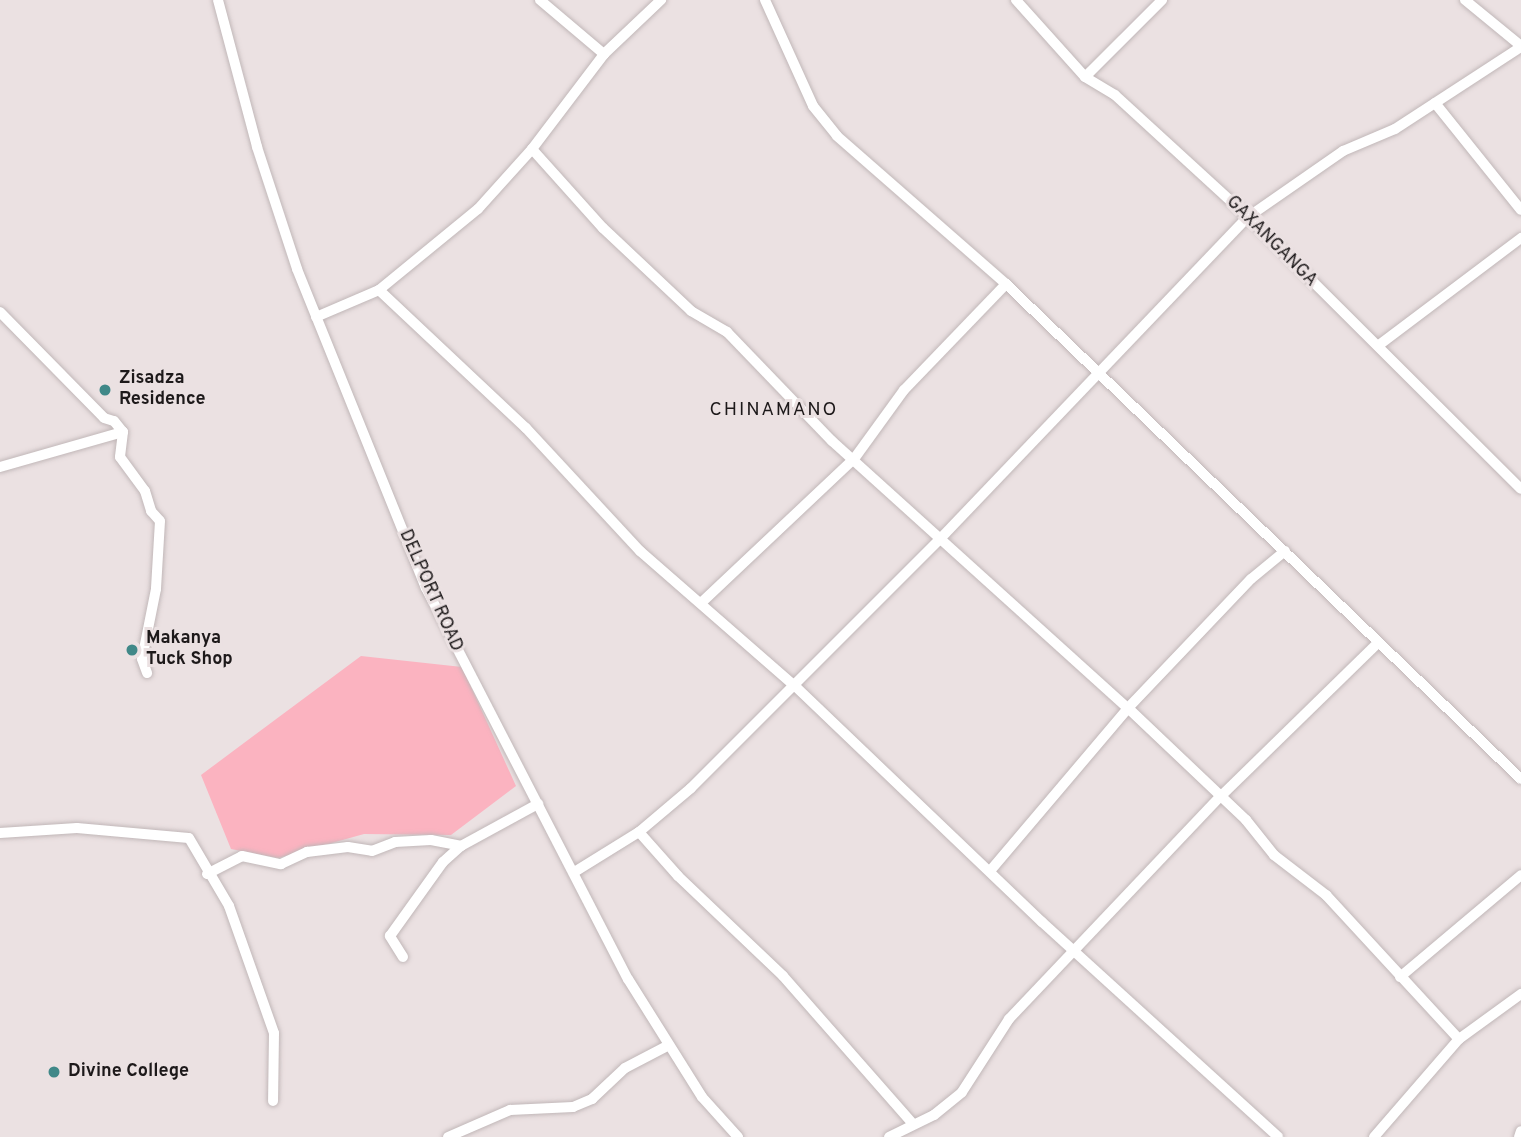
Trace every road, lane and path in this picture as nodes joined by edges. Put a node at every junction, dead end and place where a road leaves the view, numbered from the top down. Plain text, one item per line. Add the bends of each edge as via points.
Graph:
1 (218, 0) edge
2 (540, 0) edge
3 (661, 0) edge
4 (765, 0) edge
5 (1016, 0) edge
6 (1162, 0) edge
7 (1465, 0) edge
8 (1521, 46) edge
9 (604, 54) junction
10 (1085, 77) junction
11 (1435, 103) junction
12 (532, 149) junction
13 (1521, 210) edge
14 (1248, 217) junction
15 (1521, 238) edge
16 (1006, 284) junction
17 (379, 290) junction
18 (0, 312) edge
19 (316, 317) junction
20 (1379, 345) junction
21 (1096, 372) junction
22 (123, 432) junction
23 (853, 459) junction
24 (0, 467) edge
25 (1521, 489) edge
26 (939, 541) junction
27 (1285, 551) junction
28 (701, 603) junction
29 (1378, 643) junction
30 (146, 673) dead end
31 (795, 686) junction
32 (1128, 708) junction
33 (1521, 779) edge
34 (1220, 797) junction
35 (538, 804) junction
36 (639, 832) junction
37 (0, 833) edge
38 (461, 846) junction
39 (576, 871) junction
40 (990, 871) junction
41 (207, 874) junction
42 (1521, 875) edge
43 (1074, 951) junction
44 (403, 957) dead end
45 (1400, 977) junction
46 (1521, 994) edge
47 (1459, 1039) junction
48 (667, 1046) junction
49 (272, 1101) dead end
50 (912, 1123) junction
51 (1521, 1131) edge
52 (448, 1137) edge
53 (738, 1137) edge
54 (889, 1137) edge
55 (1278, 1137) edge
56 (1374, 1137) edge
57 (1519, 1137) edge

1 - 19 street, DELPORT ROAD via 257,147
2 - 9 street
3 - 9 street
4 - 16 street via 813,106 836,136
5 - 10 street, GAXANGANGA
6 - 10 street
7 - 8 street
8 - 11 street
9 - 12 street
10 - 14 street, GAXANGANGA via 1115,95
11 - 13 street
11 - 14 street via 1395,129 1343,151
12 - 17 street via 478,209
12 - 23 street via 603,228 691,311 727,332
14 - 20 street, GAXANGANGA
14 - 21 street
15 - 20 street
16 - 21 street
16 - 23 street via 904,390
17 - 19 street
17 - 28 street via 526,428 633,544
18 - 22 street
19 - 35 street, DELPORT ROAD via 426,588
20 - 25 street, GAXANGANGA
21 - 26 street
21 - 27 street
22 - 24 street
22 - 30 street via 120,457 145,491 162,529 152,620 144,638
23 - 26 street
23 - 28 street
26 - 31 street
26 - 32 street
27 - 29 street
27 - 32 street via 1251,579
28 - 31 street
29 - 33 street
29 - 34 street
31 - 36 street
31 - 40 street
32 - 34 street
32 - 40 street
34 - 43 street
34 - 45 street via 1268,849 1326,895
35 - 38 street
35 - 39 street, DELPORT ROAD
36 - 39 street
36 - 50 street via 678,876 783,976
37 - 41 street via 77,828 189,838
38 - 41 street via 431,840 395,842 372,851 348,847 307,852 281,864 242,856
38 - 44 street via 404,912 390,936
39 - 48 street, DELPORT ROAD
40 - 43 street
41 - 49 street via 229,906 274,1032
42 - 45 street
43 - 50 street via 1009,1019 962,1092 934,1115
43 - 55 street
45 - 47 street
46 - 47 street
47 - 56 street
48 - 52 street via 625,1068 592,1099 573,1107 510,1110
48 - 53 street, DELPORT ROAD via 702,1097
50 - 54 street
51 - 57 street

